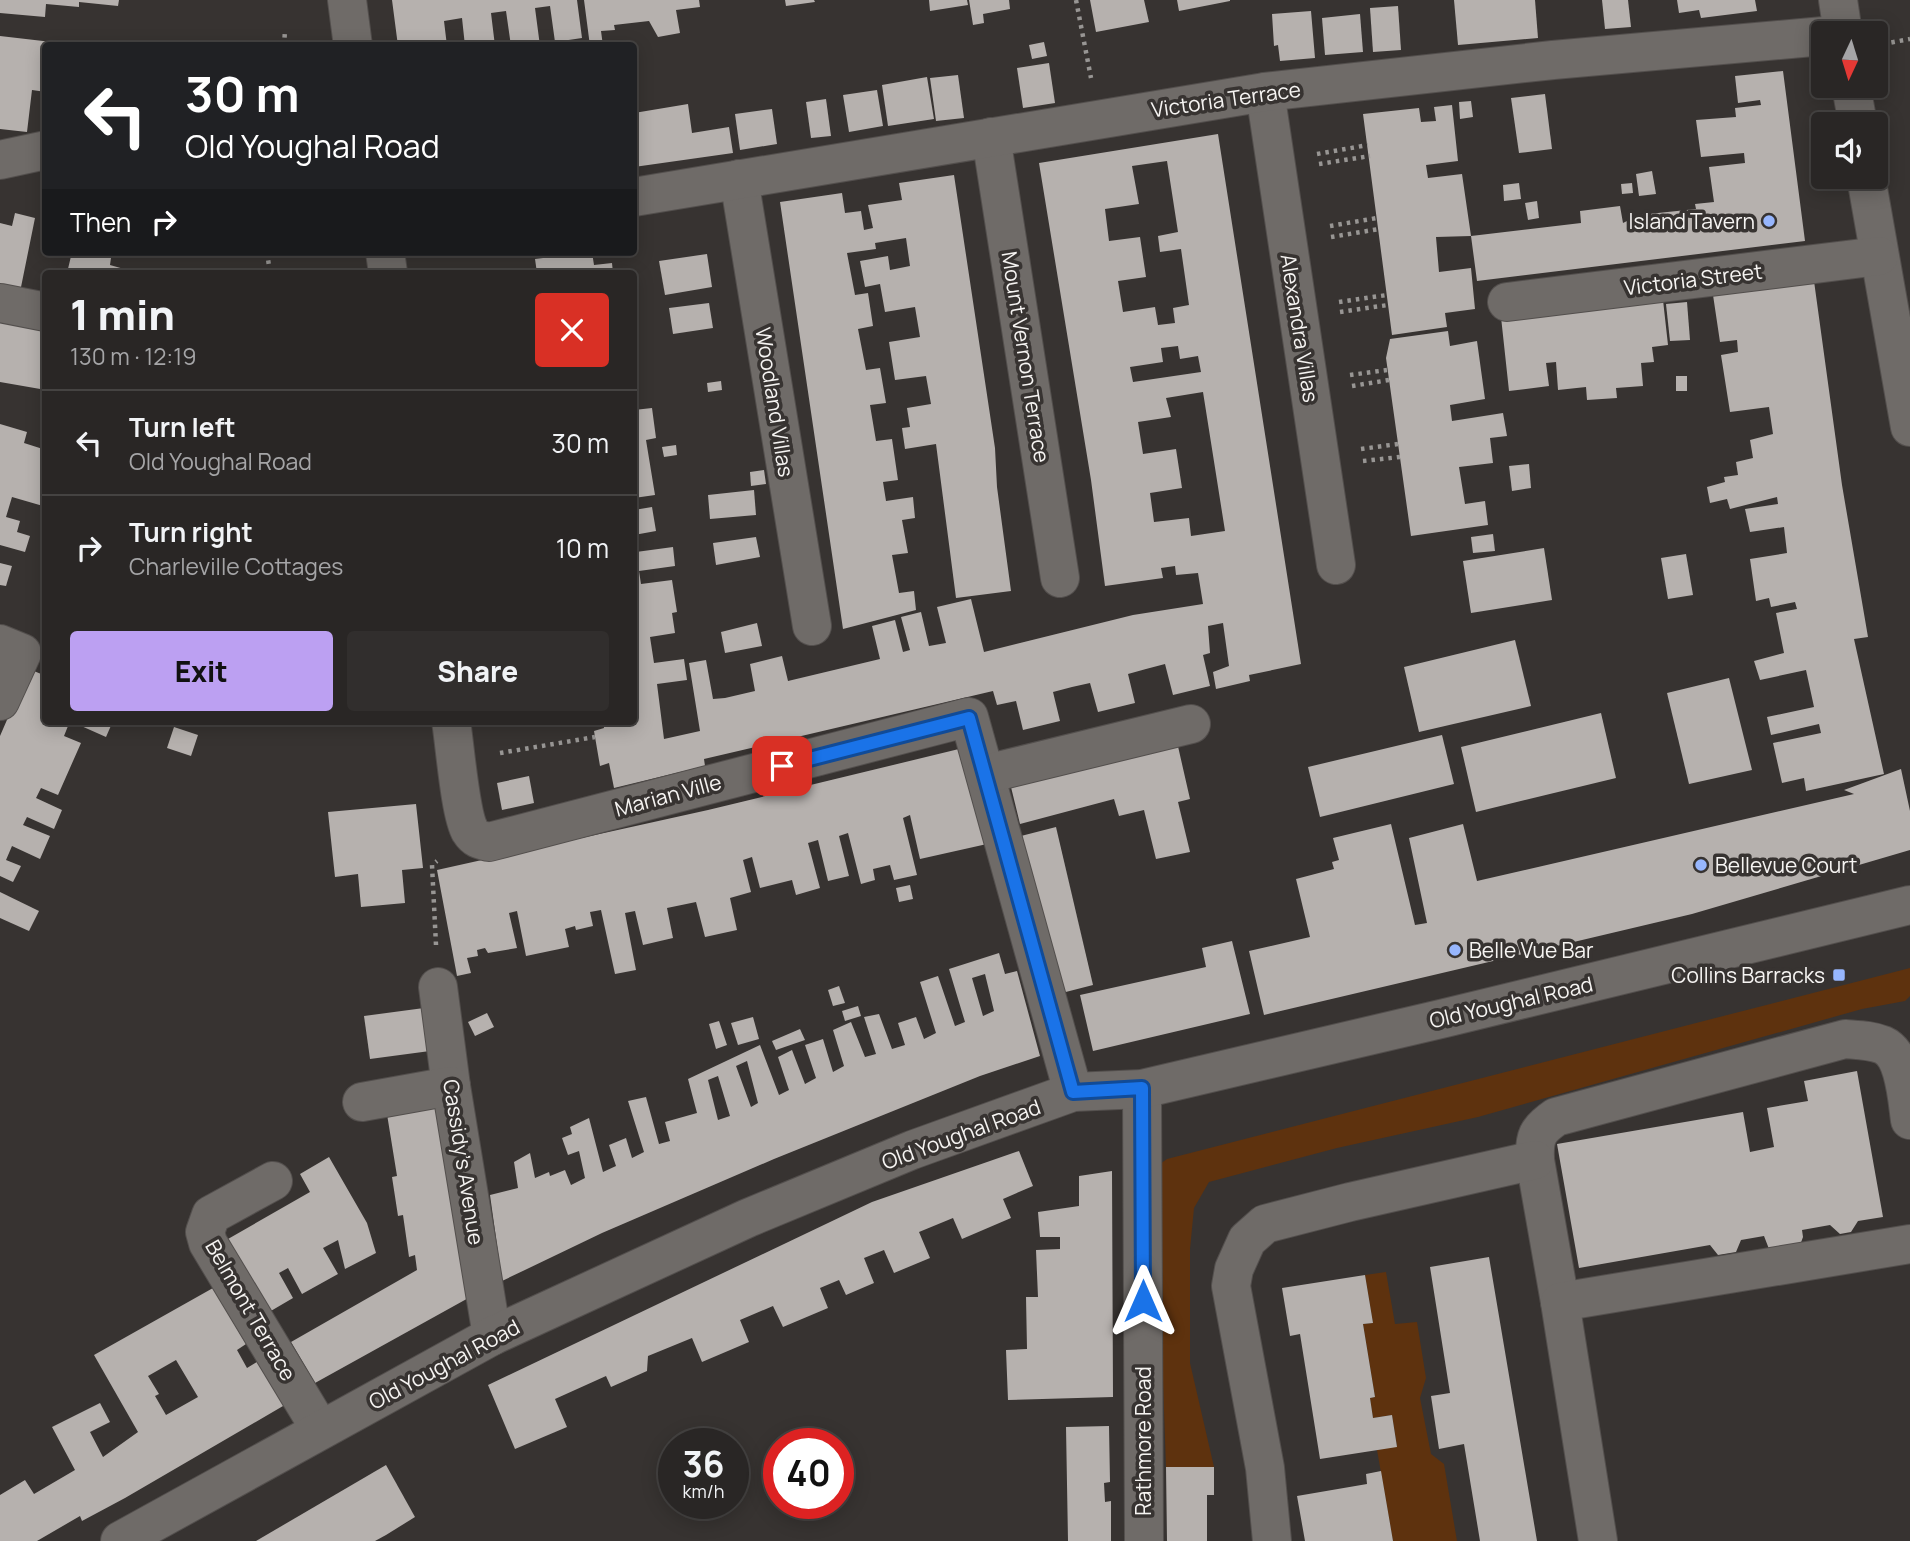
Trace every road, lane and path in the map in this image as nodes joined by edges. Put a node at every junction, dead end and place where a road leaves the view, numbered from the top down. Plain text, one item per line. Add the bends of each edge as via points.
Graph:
1 (347, 0) edge
2 (1076, 0) edge
3 (1838, 0) edge
4 (1841, 21) edge
5 (285, 30) dead end
6 (1811, 37) edge
7 (1910, 39) edge
8 (284, 42) edge
9 (353, 42) edge
10 (1888, 43) edge
11 (1092, 80) dead end
12 (1265, 92) junction
13 (991, 137) junction
14 (1368, 145) dead end
15 (42, 151) edge
16 (1315, 154) dead end
17 (1370, 156) dead end
18 (0, 160) edge
19 (1317, 164) dead end
20 (739, 179) junction
21 (1869, 189) edge
22 (637, 196) edge
23 (1377, 218) dead end
24 (1325, 226) dead end
25 (1379, 229) dead end
26 (1327, 237) dead end
27 (1892, 277) edge
28 (1387, 295) dead end
29 (1507, 302) dead end
30 (0, 303) edge
31 (1336, 303) dead end
32 (1388, 305) dead end
33 (42, 311) edge
34 (1337, 313) dead end
35 (1387, 370) dead end
36 (1346, 376) dead end
37 (1389, 380) dead end
38 (1348, 387) dead end
39 (1910, 427) edge
40 (1398, 444) dead end
41 (1357, 450) dead end
42 (1400, 457) dead end
43 (1359, 462) dead end
44 (1336, 565) dead end
45 (1060, 578) dead end
46 (812, 626) dead end
47 (23, 653) edge
48 (0, 701) edge
49 (1191, 723) dead end
50 (452, 725) edge
51 (596, 737) dead end
52 (493, 754) dead end
53 (985, 774) junction
54 (1910, 905) edge
55 (438, 988) dead end
56 (451, 1086) junction
57 (1142, 1088) junction
58 (1073, 1092) junction
59 (362, 1102) dead end
60 (1910, 1120) edge
61 (1535, 1160) junction
62 (273, 1181) dead end
63 (1910, 1244) edge
64 (1560, 1302) junction
65 (492, 1336) junction
66 (320, 1429) junction
67 (120, 1541) edge
68 (1144, 1541) edge
69 (1272, 1541) edge
70 (1598, 1541) edge

1 - 9 street
2 - 11 path
3 - 4 street
5 - 8 path
6 - 12 street, Victoria Terrace
7 - 10 path
12 - 13 street, Victoria Terrace
12 - 44 street, Alexandra Villas
13 - 20 street, Victoria Terrace
13 - 45 street, Mount Vernon Terrace
14 - 16 path
15 - 18 street
17 - 19 path
20 - 22 street, Victoria Terrace
20 - 46 street, Woodland Villas
21 - 27 street
23 - 24 path
25 - 26 path
27 - 29 street, Victoria Street
27 - 39 street
28 - 31 path
30 - 33 street
32 - 34 path
35 - 36 path
37 - 38 path
40 - 41 path
42 - 43 path
47 - 48 street
49 - 53 street
50 - 53 street, Marian Ville via 469,829 476,839 489,842 969,718
51 - 52 path
53 - 58 street
54 - 57 street, Old Youghal Road
55 - 56 street, Cassidy's Avenue
56 - 59 street
56 - 65 street, Cassidy's Avenue
57 - 58 street, Old Youghal Road
57 - 68 street, Rathmore Road
58 - 65 street, Old Youghal Road via 912,1150 748,1218
60 - 61 street via 1902,1069 1886,1046 1845,1039 1556,1117 1534,1140
61 - 64 street
61 - 69 street via 1265,1224 1247,1240 1231,1286 1265,1468
62 - 66 street, Belmont Terrace via 211,1215 205,1232
63 - 64 street
64 - 70 street
65 - 66 street, Old Youghal Road
66 - 67 street, Old Youghal Road

